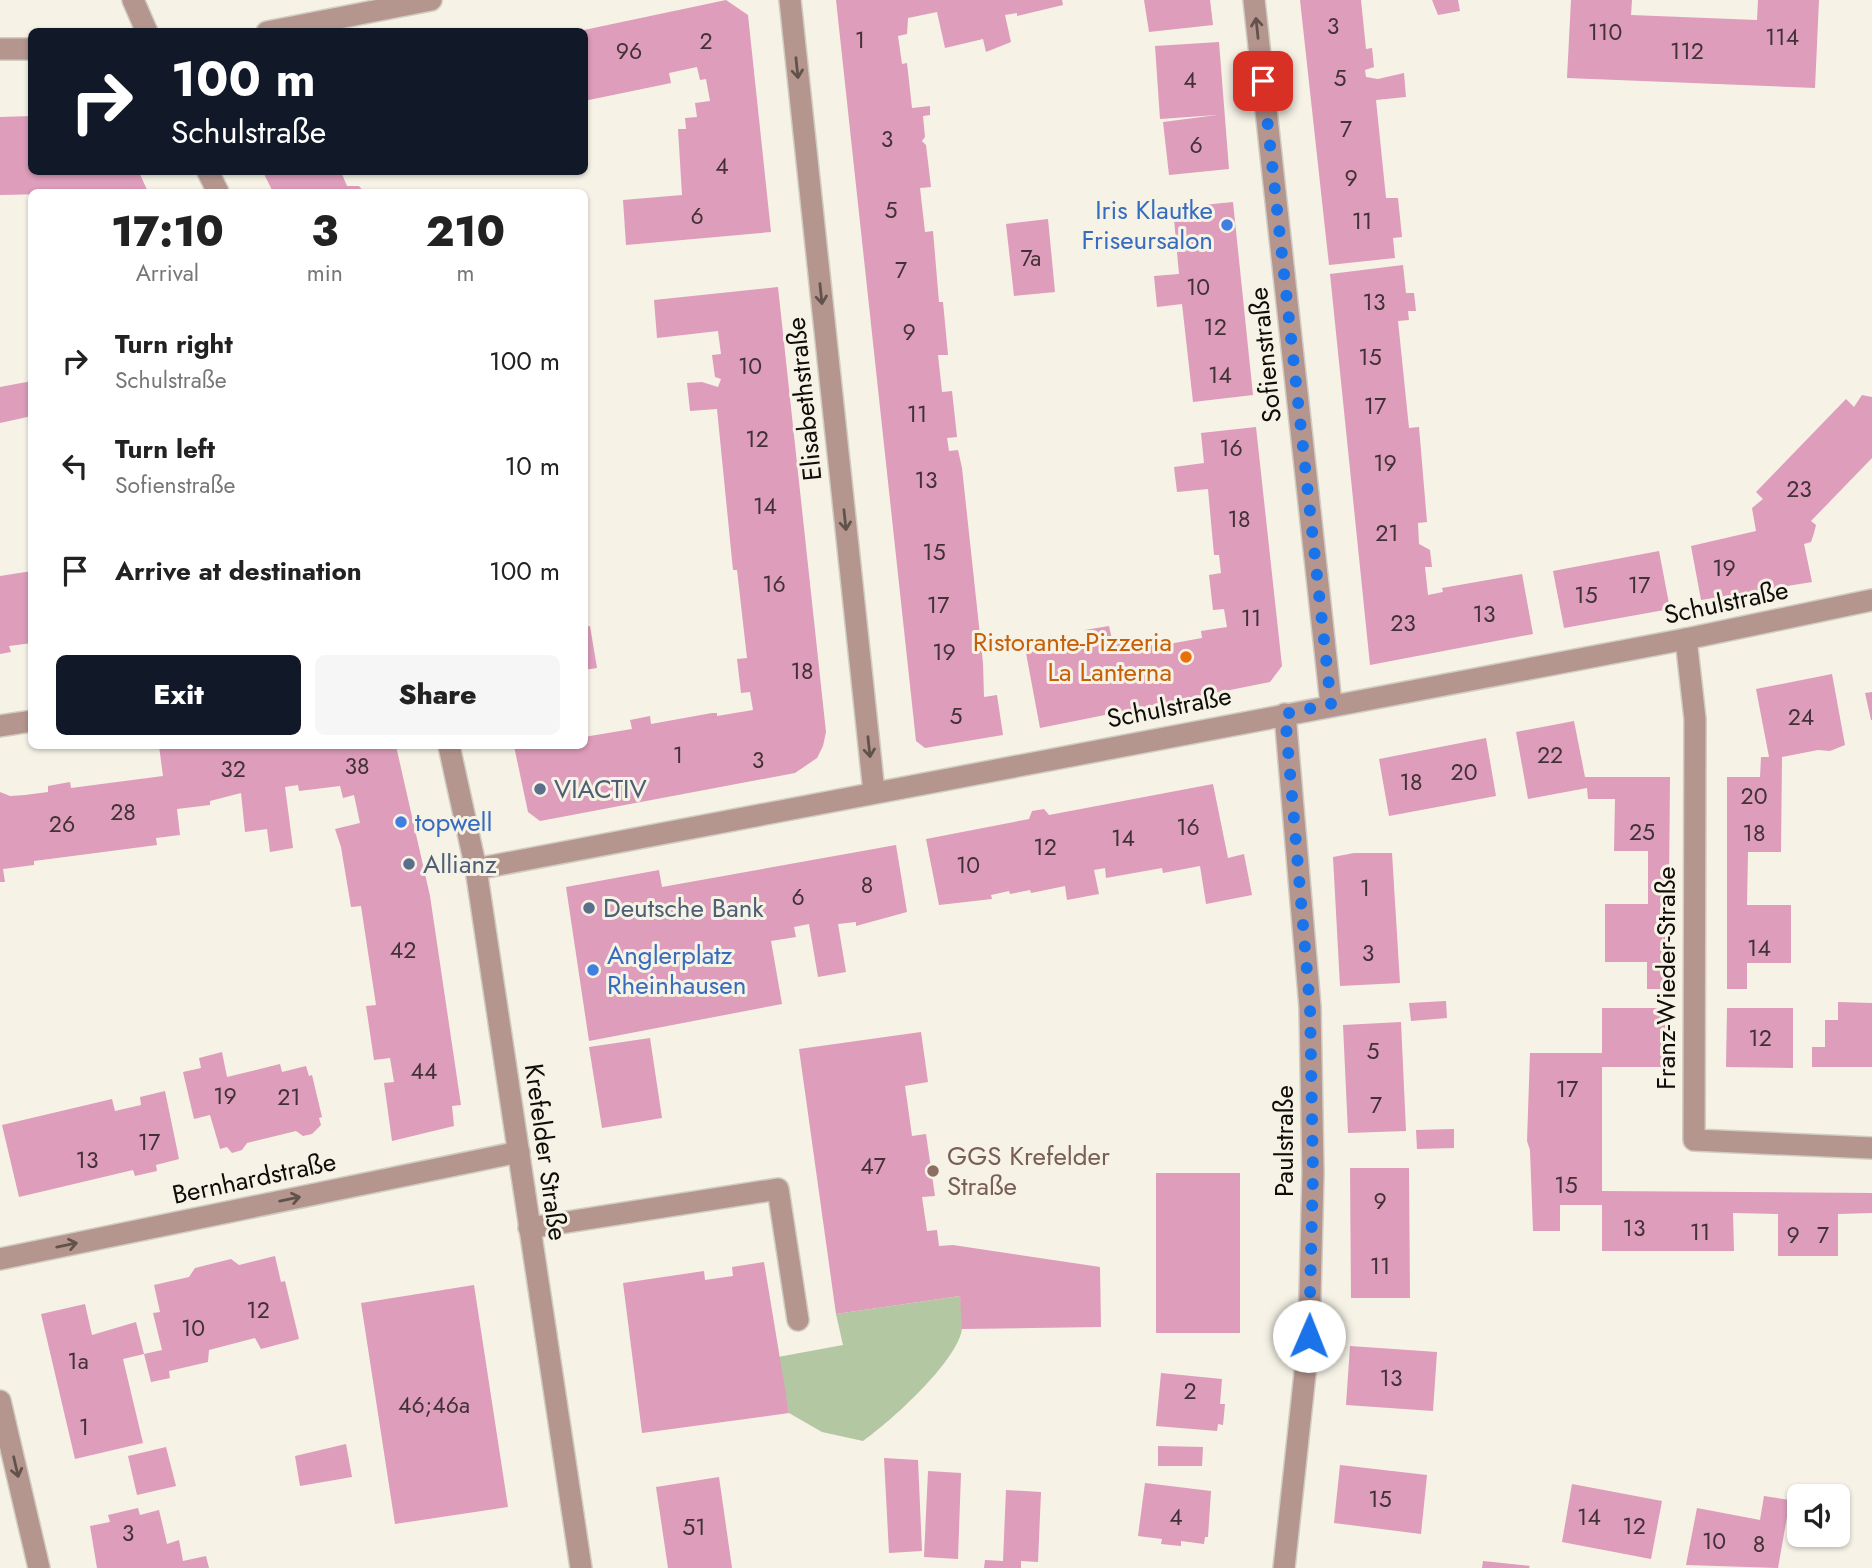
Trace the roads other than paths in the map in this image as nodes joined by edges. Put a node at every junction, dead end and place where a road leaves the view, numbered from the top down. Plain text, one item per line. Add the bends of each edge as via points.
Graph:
1 (133, 0) edge
2 (430, 0) edge
3 (790, 0) edge
4 (1254, 0) edge
5 (145, 28) edge
6 (287, 28) edge
7 (0, 49) edge
8 (28, 49) edge
9 (1872, 600) edge
10 (1686, 639) junction
11 (1331, 704) junction
12 (1285, 714) junction
13 (28, 722) edge
14 (0, 726) edge
15 (450, 749) edge
16 (874, 792) junction
17 (476, 869) junction
18 (1872, 1148) edge
19 (519, 1152) junction
20 (529, 1228) junction
21 (0, 1259) edge
22 (798, 1320) dead end
23 (0, 1401) edge
24 (39, 1568) edge
25 (581, 1568) edge
26 (1284, 1568) edge

1 - 5 street
2 - 6 street
3 -> 16 street, Elisabethstraße
11 -> 4 street, Sofienstraße
7 - 8 street
9 - 10 street, Schulstraße
10 - 11 street, Schulstraße
10 - 18 street, Franz-Wieder-Straße via 1695,719 1694,1140
11 - 12 street, Schulstraße
12 - 16 street, Schulstraße
12 - 26 street, Paulstraße via 1310,1007 1313,1172 1309,1336
13 - 14 street
15 - 17 street, Krefelder Straße
16 - 17 street, Schulstraße
17 - 19 street, Krefelder Straße
19 - 20 street, Krefelder Straße
21 -> 19 street, Bernhardstraße
20 - 22 street via 778,1189
20 - 25 street, Krefelder Straße
23 -> 24 street

